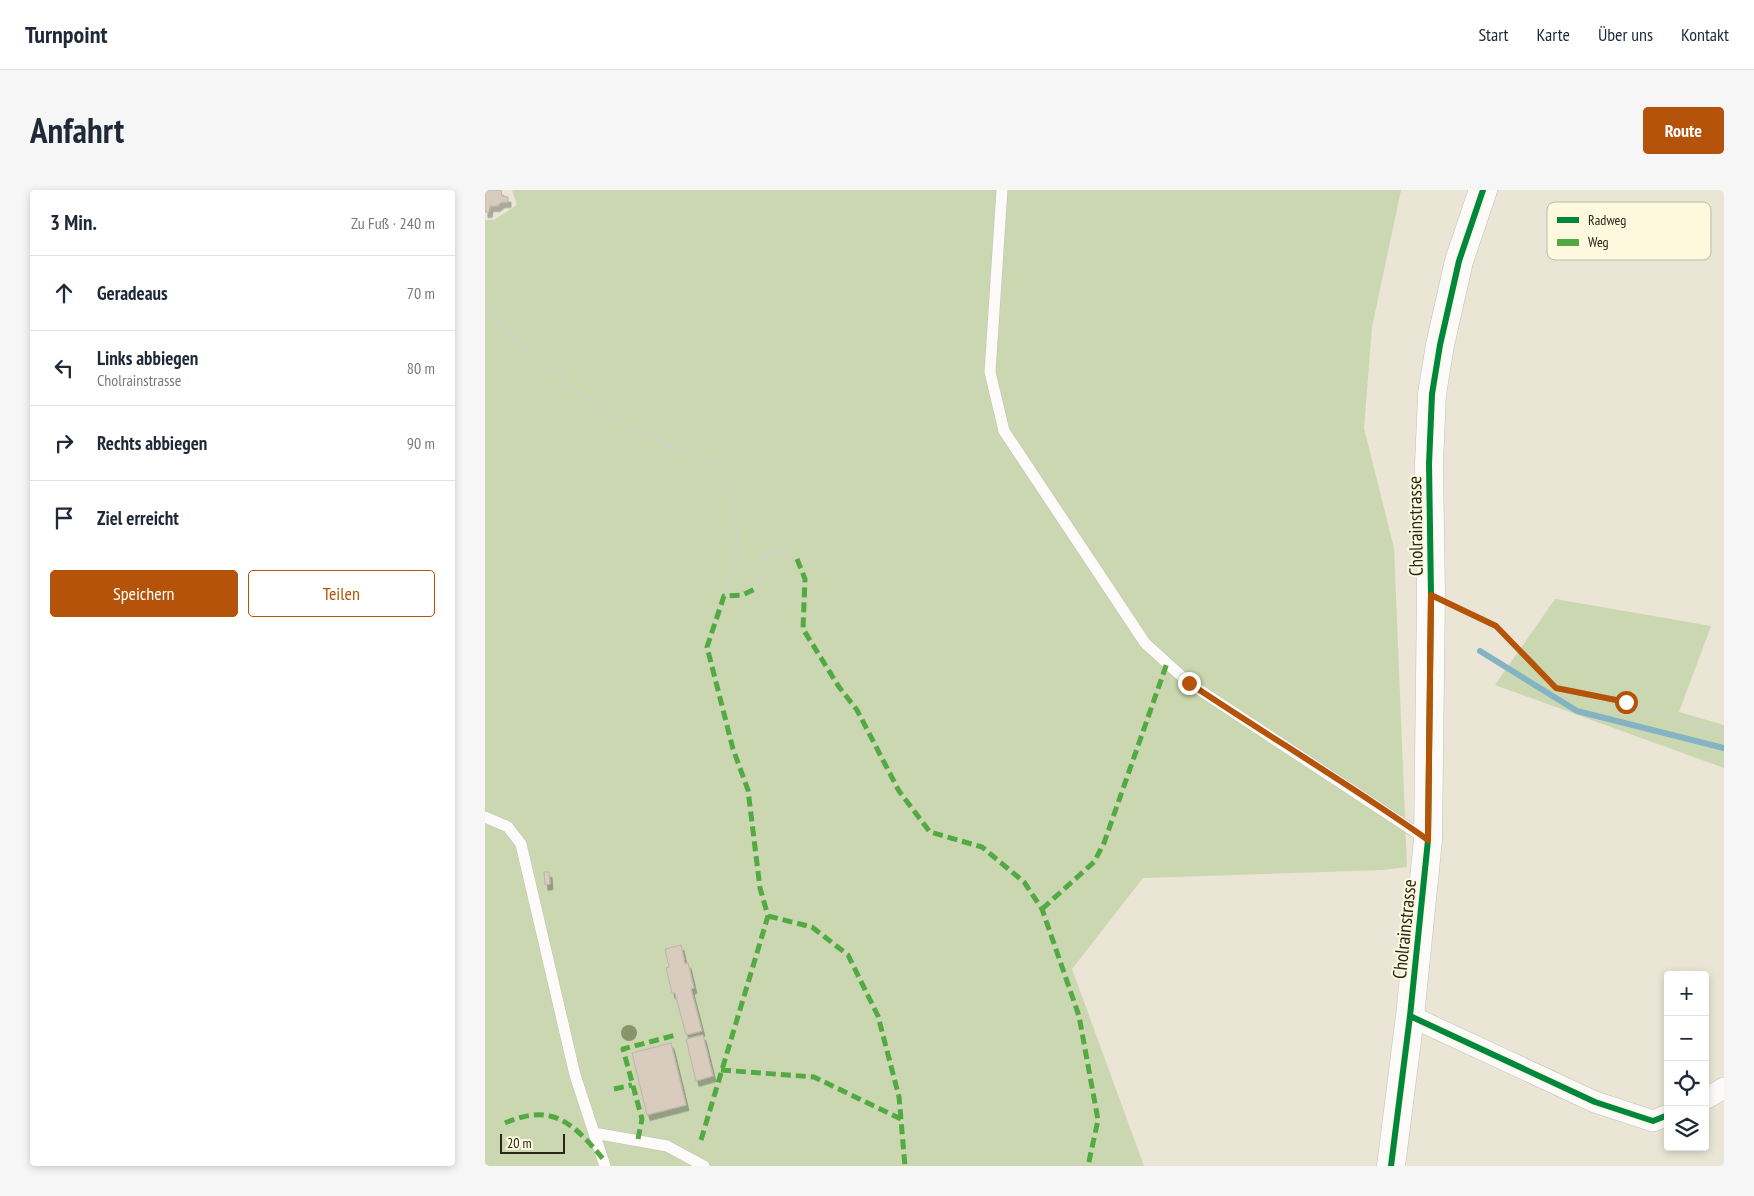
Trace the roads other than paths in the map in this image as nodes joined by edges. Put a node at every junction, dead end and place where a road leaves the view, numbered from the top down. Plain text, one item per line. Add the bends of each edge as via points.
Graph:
1 (1002, 190) edge
2 (1483, 190) edge
3 (485, 817) edge
4 (1428, 840) junction
5 (1410, 1016) junction
6 (1724, 1088) edge
7 (1709, 1097) edge
8 (1664, 1117) edge
9 (594, 1132) junction
10 (605, 1166) edge
11 (705, 1166) edge
12 (1391, 1166) edge

1 - 4 lane via 990,372 1005,431 1145,643 1189,683
2 - 4 street, Cholrainstrasse via 1459,261 1439,345 1433,394 1429,464
3 - 9 lane via 508,827 521,844 575,1075
4 - 5 street, Cholrainstrasse
5 - 8 street via 1595,1102 1653,1121
5 - 12 street, Cholrainstrasse
6 - 7 street
9 - 10 lane
9 - 11 lane via 667,1146

